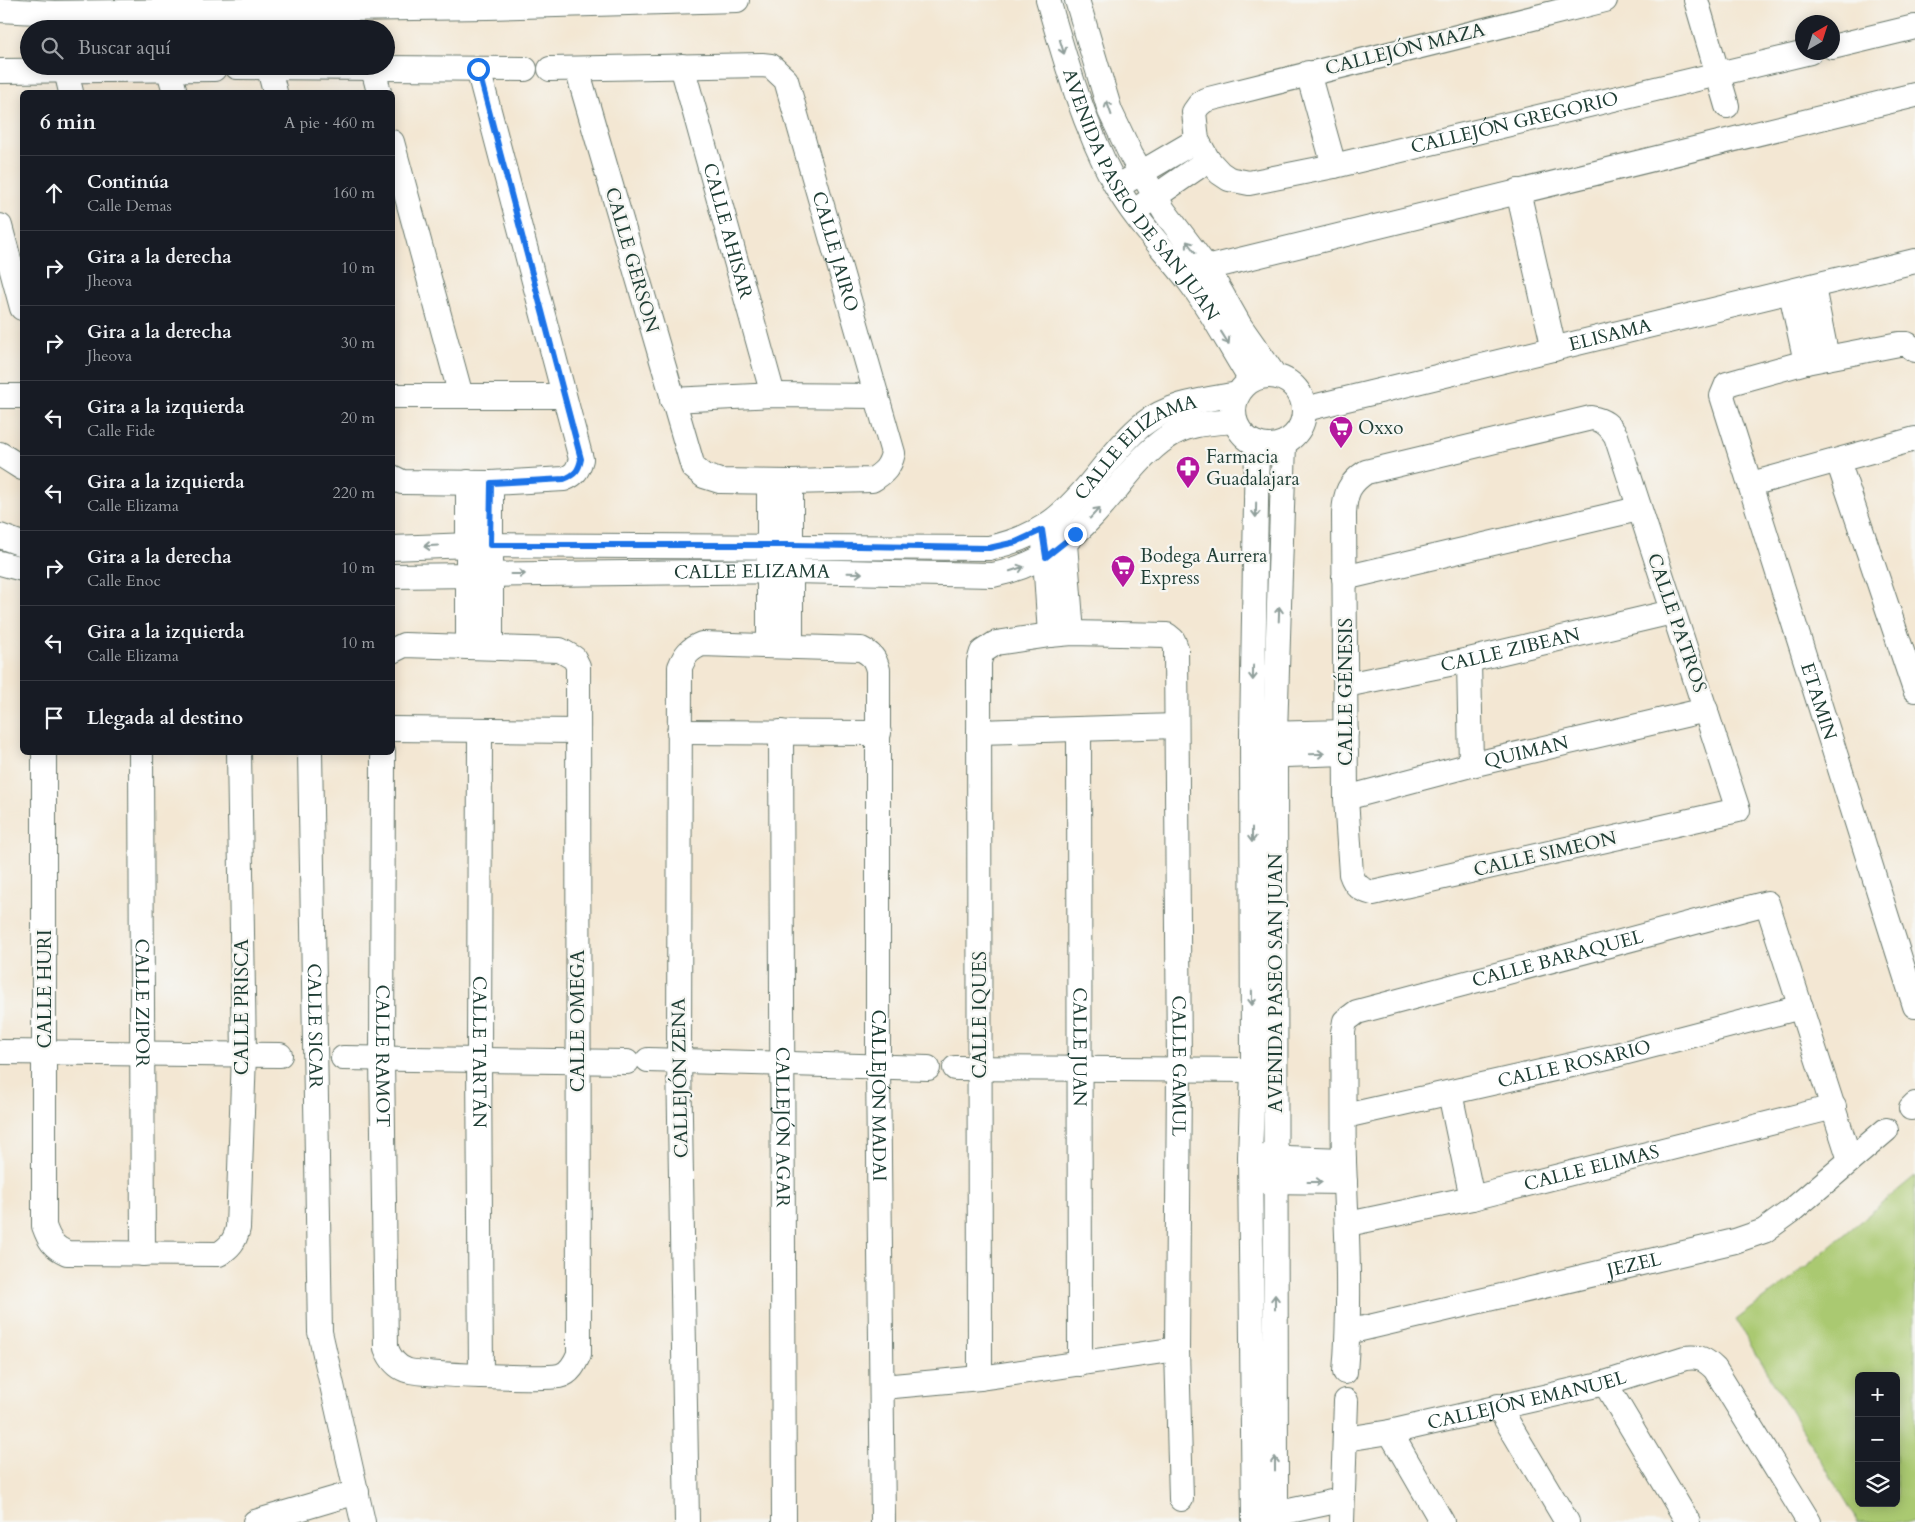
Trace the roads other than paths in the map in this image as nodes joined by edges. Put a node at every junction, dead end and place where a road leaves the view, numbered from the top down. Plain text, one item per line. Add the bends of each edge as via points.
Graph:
1 (737, 0) edge
2 (1048, 0) edge
3 (1077, 0) edge
4 (1605, 0) edge
5 (1696, 0) edge
6 (669, 1) edge
7 (259, 4) edge
8 (488, 4) edge
9 (54, 6) edge
10 (0, 10) edge
11 (1915, 27) edge
12 (1840, 45) edge
13 (1795, 56) edge
14 (682, 66) junction
15 (395, 69) edge
16 (478, 69) junction
17 (525, 69) dead end
18 (550, 69) dead end
19 (578, 69) junction
20 (0, 71) edge
21 (1308, 73) junction
22 (20, 74) edge
23 (25, 75) edge
24 (199, 75) edge
25 (271, 75) edge
26 (375, 75) edge
27 (1718, 75) junction
28 (68, 82) edge
29 (172, 82) edge
30 (274, 90) edge
31 (378, 90) edge
32 (1915, 95) edge
33 (1727, 106) dead end
34 (395, 153) edge
35 (1208, 157) junction
36 (1334, 166) junction
37 (1141, 173) junction
38 (1116, 186) junction
39 (1518, 191) junction
40 (1155, 197) junction
41 (1134, 212) junction
42 (0, 226) edge
43 (1915, 261) edge
44 (1207, 268) junction
45 (1802, 290) junction
46 (20, 301) edge
47 (1914, 348) edge
48 (1554, 349) junction
49 (1817, 360) junction
50 (1276, 376) junction
51 (1244, 387) junction
52 (0, 396) edge
53 (20, 396) edge
54 (395, 396) edge
55 (461, 396) junction
56 (564, 396) junction
57 (773, 396) junction
58 (877, 396) junction
59 (672, 400) junction
60 (1305, 409) junction
61 (1235, 421) junction
62 (1616, 436) joint
63 (1915, 439) edge
64 (1284, 443) junction
65 (1256, 444) junction
66 (893, 453) joint
67 (0, 454) edge
68 (1838, 461) junction
69 (20, 467) edge
70 (395, 479) edge
71 (480, 482) junction
72 (780, 482) junction
73 (1751, 484) junction
74 (1638, 509) junction
75 (1062, 514) junction
76 (1042, 530) junction
77 (0, 536) edge
78 (20, 543) edge
79 (480, 545) junction
80 (780, 545) junction
81 (395, 548) edge
82 (1056, 550) junction
83 (0, 563) edge
84 (20, 568) edge
85 (780, 572) junction
86 (479, 575) junction
87 (395, 576) edge
88 (1344, 578) junction
89 (1672, 612) junction
90 (1061, 634) junction
91 (780, 646) junction
92 (480, 647) junction
93 (395, 650) edge
94 (1469, 660) junction
95 (1346, 685) junction
96 (1915, 690) edge
97 (1706, 710) junction
98 (1176, 726) junction
99 (395, 729) edge
100 (1079, 729) junction
101 (480, 730) junction
102 (578, 731) junction
103 (679, 732) junction
104 (781, 732) junction
105 (980, 732) junction
106 (879, 733) junction
107 (1346, 743) junction
108 (1264, 745) junction
109 (44, 755) edge
110 (142, 755) edge
111 (239, 755) edge
112 (310, 755) edge
113 (383, 755) edge
114 (1471, 765) junction
115 (1346, 798) junction
116 (1738, 810) joint
117 (1354, 884) joint
118 (1915, 1006) edge
119 (1801, 1007) junction
120 (2, 1052) dead end
121 (45, 1052) junction
122 (142, 1053) junction
123 (244, 1054) junction
124 (280, 1054) dead end
125 (343, 1058) dead end
126 (382, 1059) junction
127 (479, 1060) junction
128 (578, 1061) junction
129 (679, 1061) junction
130 (781, 1064) junction
131 (878, 1067) junction
132 (928, 1068) dead end
133 (955, 1068) dead end
134 (980, 1069) junction
135 (1081, 1070) junction
136 (1179, 1070) junction
137 (1254, 1070) junction
138 (1450, 1093) junction
139 (1834, 1107) junction
140 (1345, 1116) junction
141 (1886, 1130) dead end
142 (1250, 1157) junction
143 (1275, 1158) junction
144 (1850, 1160) junction
145 (1345, 1171) junction
146 (1250, 1180) junction
147 (1276, 1182) junction
148 (1472, 1198) junction
149 (1348, 1224) junction
150 (143, 1254) junction
151 (1348, 1332) junction
152 (1177, 1349) junction
153 (1080, 1364) junction
154 (1345, 1372) dead end
155 (481, 1376) junction
156 (980, 1378) junction
157 (1605, 1383) junction
158 (883, 1387) junction
159 (1346, 1400) dead end
160 (1498, 1406) junction
161 (1390, 1432) junction
162 (1346, 1439) junction
163 (357, 1492) junction
164 (1181, 1499) dead end
165 (1342, 1511) edge
166 (1262, 1520) edge
167 (255, 1522) edge
168 (363, 1522) edge
169 (687, 1522) edge
170 (784, 1522) edge
171 (883, 1522) edge
172 (1442, 1522) edge
173 (1567, 1522) edge
174 (1688, 1522) edge
175 (1808, 1522) edge

1 - 6 street
2 -> 38 street, AVENIDA PASEO DE SAN JUAN via 1078,100
37 -> 3 street, AVENIDA PASEO DE SAN JUAN via 1110,111
4 - 21 street, CALLEJÓN MAZA
5 - 27 street
6 - 8 street
7 - 8 street
7 - 9 street
9 - 10 street
11 - 12 street
13 - 27 street, CALLEJÓN GREGORIO
14 - 19 street
14 - 57 street, CALLE AHISAR
14 - 58 street, CALLE JAIRO via 762,64 771,66 786,80
15 - 16 street
16 - 17 street
16 - 56 street
18 - 19 street
19 - 59 street, CALLE GERSON
20 - 22 street
21 - 35 street, CALLEJÓN MAZA via 1205,100 1198,105 1194,112
21 - 36 street
23 - 28 street
24 - 29 street
25 - 30 street
26 - 31 street
27 - 33 street
27 - 36 street, CALLEJÓN GREGORIO
28 - 29 street
32 - 39 street
34 - 55 street
35 - 36 street, CALLEJÓN GREGORIO via 1234,181 1250,183
35 - 37 street
35 - 40 street
37 - 38 street
37 - 40 street, AVENIDA PASEO DE SAN JUAN
38 - 41 street, AVENIDA PASEO DE SAN JUAN
39 - 44 street
39 - 48 street
40 - 41 street
44 -> 40 street, AVENIDA PASEO DE SAN JUAN
41 -> 51 street, AVENIDA PASEO DE SAN JUAN via 1190,282
42 - 46 street
43 - 45 street, ELISAMA
44 - 50 street, AVENIDA PASEO DE SAN JUAN via 1240,326
45 - 48 street, ELISAMA
45 - 49 street
47 - 49 street via 1899,344
48 - 60 street, ELISAMA
49 - 73 street, ETAMIN via 1727,384 1722,396
50 - 51 street via 1267,375
50 - 60 street via 1292,384
51 - 61 street via 1235,402
51 - 75 street, CALLE ELIZAMA via 1173,406 1142,425
52 - 53 street
54 - 55 street
55 - 56 street
56 - 71 street via 581,459 579,469 564,479
57 - 58 street
57 - 59 street
58 - 66 street, CALLE JAIRO
59 - 72 street, CALLE GERSON via 693,467 704,476 720,481
60 - 64 street via 1300,430
61 - 65 street via 1243,435
82 -> 61 street, CALLE ELIZAMA via 1104,504 1139,461 1166,437 1194,424
62 - 74 street, CALLE PATROS
62 - 88 street, CALLE GÉNESIS via 1601,419 1591,418 1366,472 1351,484 1345,499
63 - 68 street
64 - 65 street via 1274,446
108 -> 64 street, AVENIDA PASEO SAN JUAN
65 -> 108 street, AVENIDA PASEO SAN JUAN
66 - 72 street, CALLE GERSON via 890,465 872,480
67 - 69 street
68 - 73 street
68 - 96 street
70 - 71 street via 402,482
71 - 79 street
72 - 80 street
73 - 118 street, ETAMIN
74 - 88 street
74 - 89 street, CALLE PATROS
75 - 76 street, CALLE ELIZAMA
75 - 82 street
76 - 80 street, CALLE ELIZAMA via 1016,542 989,548
76 - 82 street
77 - 78 street
79 - 80 street, CALLE ELIZAMA
79 -> 81 street, CALLE ELIZAMA
79 - 86 street
80 - 85 street
85 -> 82 street, CALLE ELIZAMA via 993,575 1018,570
82 - 90 street
83 - 84 street
86 -> 85 street, CALLE ELIZAMA
85 - 91 street
86 - 87 street, CALLE ELIZAMA
86 - 92 street
88 - 95 street, CALLE GÉNESIS
89 - 94 street, CALLE ZIBEAN
89 - 97 street, CALLE PATROS
90 - 98 street, CALLE GAMUL via 1167,635 1176,648
90 - 105 street, CALLE IQUES via 996,643 982,652 979,662
91 - 103 street, CALLEJÓN ZENA via 702,644 688,652 680,667
91 - 106 street, CALLEJÓN MADAI via 861,649 870,653 878,670
92 - 93 street via 404,645
92 - 102 street, CALLE OMEGA via 560,650 574,658 578,666
94 - 95 street, CALLE ZIBEAN
94 - 114 street
95 - 107 street, CALLE GÉNESIS
97 - 114 street, QUIMAN
97 - 116 street, CALLE PATROS
98 - 100 street
98 - 136 street, CALLE GAMUL
99 - 101 street
100 - 105 street
100 - 135 street, CALLE JUAN
101 - 102 street
101 - 127 street, CALLE TARTÁN
102 - 128 street, CALLE OMEGA
103 - 104 street
103 - 129 street, CALLEJÓN ZENA
104 - 106 street
104 - 130 street, CALLEJÓN AGAR
105 - 134 street, CALLE IQUES
106 - 131 street, CALLEJÓN MADAI
107 - 108 street
107 - 115 street, CALLE GÉNESIS
108 -> 137 street, AVENIDA PASEO SAN JUAN
108 - 143 street, AVENIDA PASEO SAN JUAN
109 - 121 street, CALLE HURI
110 - 122 street, CALLE ZIPOR
111 - 123 street, CALLE PRISCA
112 - 163 street, CALLE SICAR via 320,1332
113 - 126 street, CALLE RAMOT
114 - 115 street, QUIMAN
115 - 117 street, CALLE GÉNESIS
116 - 117 street, CALLE SIMEON via 1373,893
119 - 138 street, CALLE ROSARIO via 1616,1055
119 - 139 street
119 - 140 street, CALLE BARAQUEL via 1767,902 1357,1012 1345,1022 1343,1032
120 - 121 street
121 - 122 street
121 - 150 street, CALLE HURI via 44,1226 48,1239 67,1253
122 - 123 street
122 - 150 street, CALLE ZIPOR
123 - 124 street
123 - 150 street, CALLE PRISCA via 235,1239 229,1248 218,1254
125 - 126 street
126 - 127 street
126 - 155 street, CALLE RAMOT via 386,1348 390,1358 407,1371
127 - 128 street
127 - 155 street, CALLE TARTÁN
128 - 129 street
128 - 155 street, CALLE OMEGA via 578,1354 573,1366 560,1376
129 - 130 street
129 - 169 street, CALLEJÓN ZENA
130 - 131 street
130 - 170 street, CALLEJÓN AGAR
131 - 132 street
131 - 158 street, CALLEJÓN MADAI
133 - 134 street
134 - 135 street
134 - 156 street, CALLE IQUES
135 - 136 street
135 - 153 street, CALLE JUAN
136 - 137 street
136 - 152 street, CALLE GAMUL
137 - 142 street, AVENIDA PASEO SAN JUAN
138 - 140 street, CALLE ROSARIO
138 - 148 street
139 - 144 street
139 - 148 street, CALLE ELIMAS
140 - 145 street
141 - 144 street, JEZEL
142 - 143 street
142 - 146 street, AVENIDA PASEO SAN JUAN
143 - 145 street
143 - 147 street, AVENIDA PASEO SAN JUAN
144 - 151 street, JEZEL via 1790,1212 1764,1230 1735,1242
147 -> 145 street
145 - 149 street
146 - 147 street
146 - 166 street, AVENIDA PASEO SAN JUAN
166 -> 147 street, AVENIDA PASEO SAN JUAN
148 - 149 street, CALLE ELIMAS
149 - 151 street
151 - 154 street
152 - 153 street
152 - 164 street, CALLE GAMUL
153 - 156 street
156 - 158 street
157 - 160 street, CALLEJÓN EMANUEL
157 - 174 street
157 - 175 street, CALLEJÓN EMANUEL via 1685,1358 1697,1356 1705,1359
158 - 171 street, CALLEJÓN MADAI
159 - 162 street
160 - 161 street, CALLEJÓN EMANUEL
160 - 173 street
161 - 162 street, CALLEJÓN EMANUEL
161 - 172 street
162 - 165 street
163 - 167 street
163 - 168 street, CALLE SICAR
165 - 166 street

